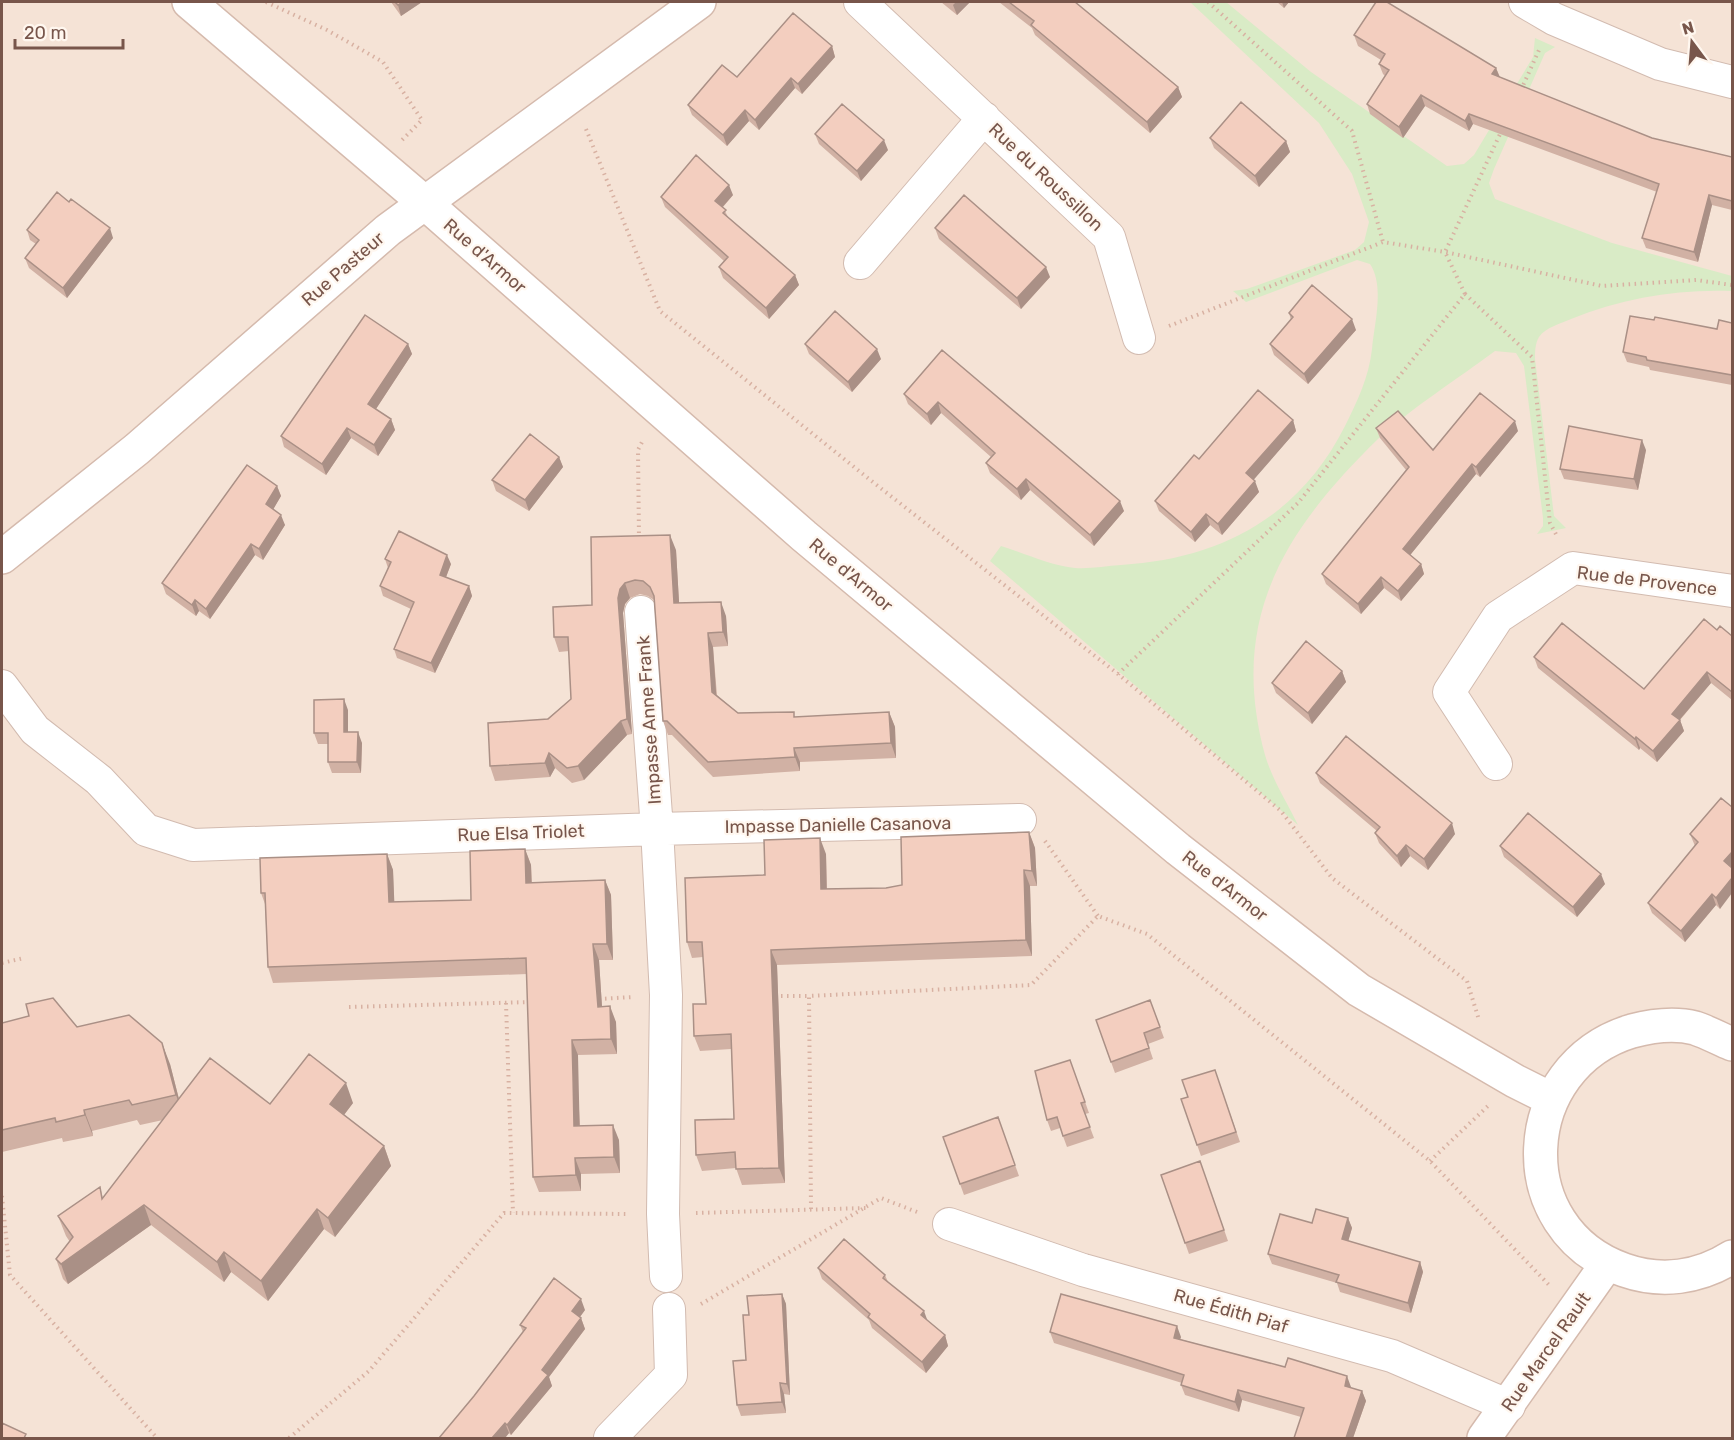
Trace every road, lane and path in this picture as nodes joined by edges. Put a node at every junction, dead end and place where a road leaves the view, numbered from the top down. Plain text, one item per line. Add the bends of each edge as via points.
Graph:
1 (189, 2) edge
2 (266, 2) edge
3 (699, 2) edge
4 (860, 2) edge
5 (1208, 2) edge
6 (1525, 2) edge
7 (1554, 19) junction
8 (1732, 82) edge
9 (1519, 93) edge
10 (572, 95) junction
11 (984, 118) junction
12 (1504, 125) edge
13 (378, 162) junction
14 (425, 203) junction
15 (1383, 242) junction
16 (1445, 252) junction
17 (860, 263) dead end
18 (1732, 285) edge
19 (1465, 294) junction
20 (1139, 338) joint
21 (660, 408) junction
22 (639, 543) edge
23 (2, 557) edge
24 (1574, 568) junction
25 (1732, 591) edge
26 (641, 612) dead end
27 (1118, 674) junction
28 (2, 686) edge
29 (1496, 764) dead end
30 (1020, 820) joint
31 (657, 829) junction
32 (1098, 916) junction
33 (24, 958) dead end
34 (2, 963) edge
35 (666, 995) junction
36 (773, 996) edge
37 (809, 996) junction
38 (598, 999) edge
39 (540, 1002) edge
40 (506, 1003) junction
41 (349, 1007) dead end
42 (1480, 1022) dead end
43 (1732, 1044) edge
44 (1515, 1081) junction
45 (1551, 1099) junction
46 (1430, 1161) junction
47 (2, 1196) edge
48 (866, 1208) junction
49 (811, 1209) junction
50 (513, 1213) junction
51 (663, 1214) junction
52 (949, 1224) joint
53 (1732, 1257) edge
54 (1607, 1264) junction
55 (666, 1276) dead end
56 (1574, 1311) junction
57 (669, 1316) joint
58 (1509, 1406) junction
59 (157, 1438) edge
60 (288, 1438) edge
61 (610, 1438) edge
62 (1484, 1438) edge

1 - 13 main road, Rue d'Armor
2 - 13 path via 383,62 422,120
3 - 10 main road, Rue Pasteur
4 - 11 street, Rue du Roussillon
5 - 15 path via 1352,131
6 - 7 street
7 - 8 street via 1660,64
7 - 9 path
10 - 14 main road, Rue Pasteur
10 - 27 path via 660,311
11 - 17 street, Rue du Roussillon
11 - 20 street, Rue du Roussillon via 1109,237
12 - 16 path
13 - 14 main road, Rue d'Armor
14 - 21 main road, Rue d'Armor
14 - 23 main road, Rue Pasteur via 388,230 138,449
15 - 16 path
15 - 20 path
16 - 18 path via 1602,286 1695,280
16 - 19 path
19 - 24 path via 1532,357 1550,522
19 - 27 path via 1298,503
21 - 22 path via 638,450
21 - 44 main road, Rue d'Armor via 804,536 1196,863 1359,990
24 - 25 street, Rue de Provence
24 - 29 street, Rue de Provence via 1498,616 1449,692
26 - 31 street, Impasse Anne Frank
27 - 42 path via 1281,811 1332,878 1467,981
28 - 31 street, Rue Elsa Triolet via 35,730 99,780 146,830 193,845
30 - 31 street, Impasse Danielle Casanova
30 - 32 path via 1045,840
31 - 35 street
32 - 37 path via 1031,985
32 - 46 path via 1148,934
33 - 34 path
35 - 38 path
35 - 51 street
36 - 37 path
37 - 49 path
39 - 40 path
40 - 41 path
40 - 50 path
43 - 45 main road via 1694,1028 1651,1026 1610,1038 1575,1063
44 - 45 main road, Rue d'Armor
44 - 46 path
45 - 54 main road via 1540,1135 1541,1174 1553,1210 1576,1241
46 - 56 path
47 - 59 path via 10,1275
48 - 49 path
48 - 52 path via 881,1198
48 - 57 path
49 - 51 path
50 - 51 path
50 - 60 path via 504,1213 369,1371
51 - 55 street
52 - 58 street, Rue Édith Piaf via 1083,1270 1392,1356
53 - 54 main road via 1714,1269 1678,1278 1641,1276
54 - 56 main road, Rue Marcel Rault
56 - 58 main road, Rue Marcel Rault
57 - 61 street via 670,1375
58 - 62 main road, Rue Marcel Rault

